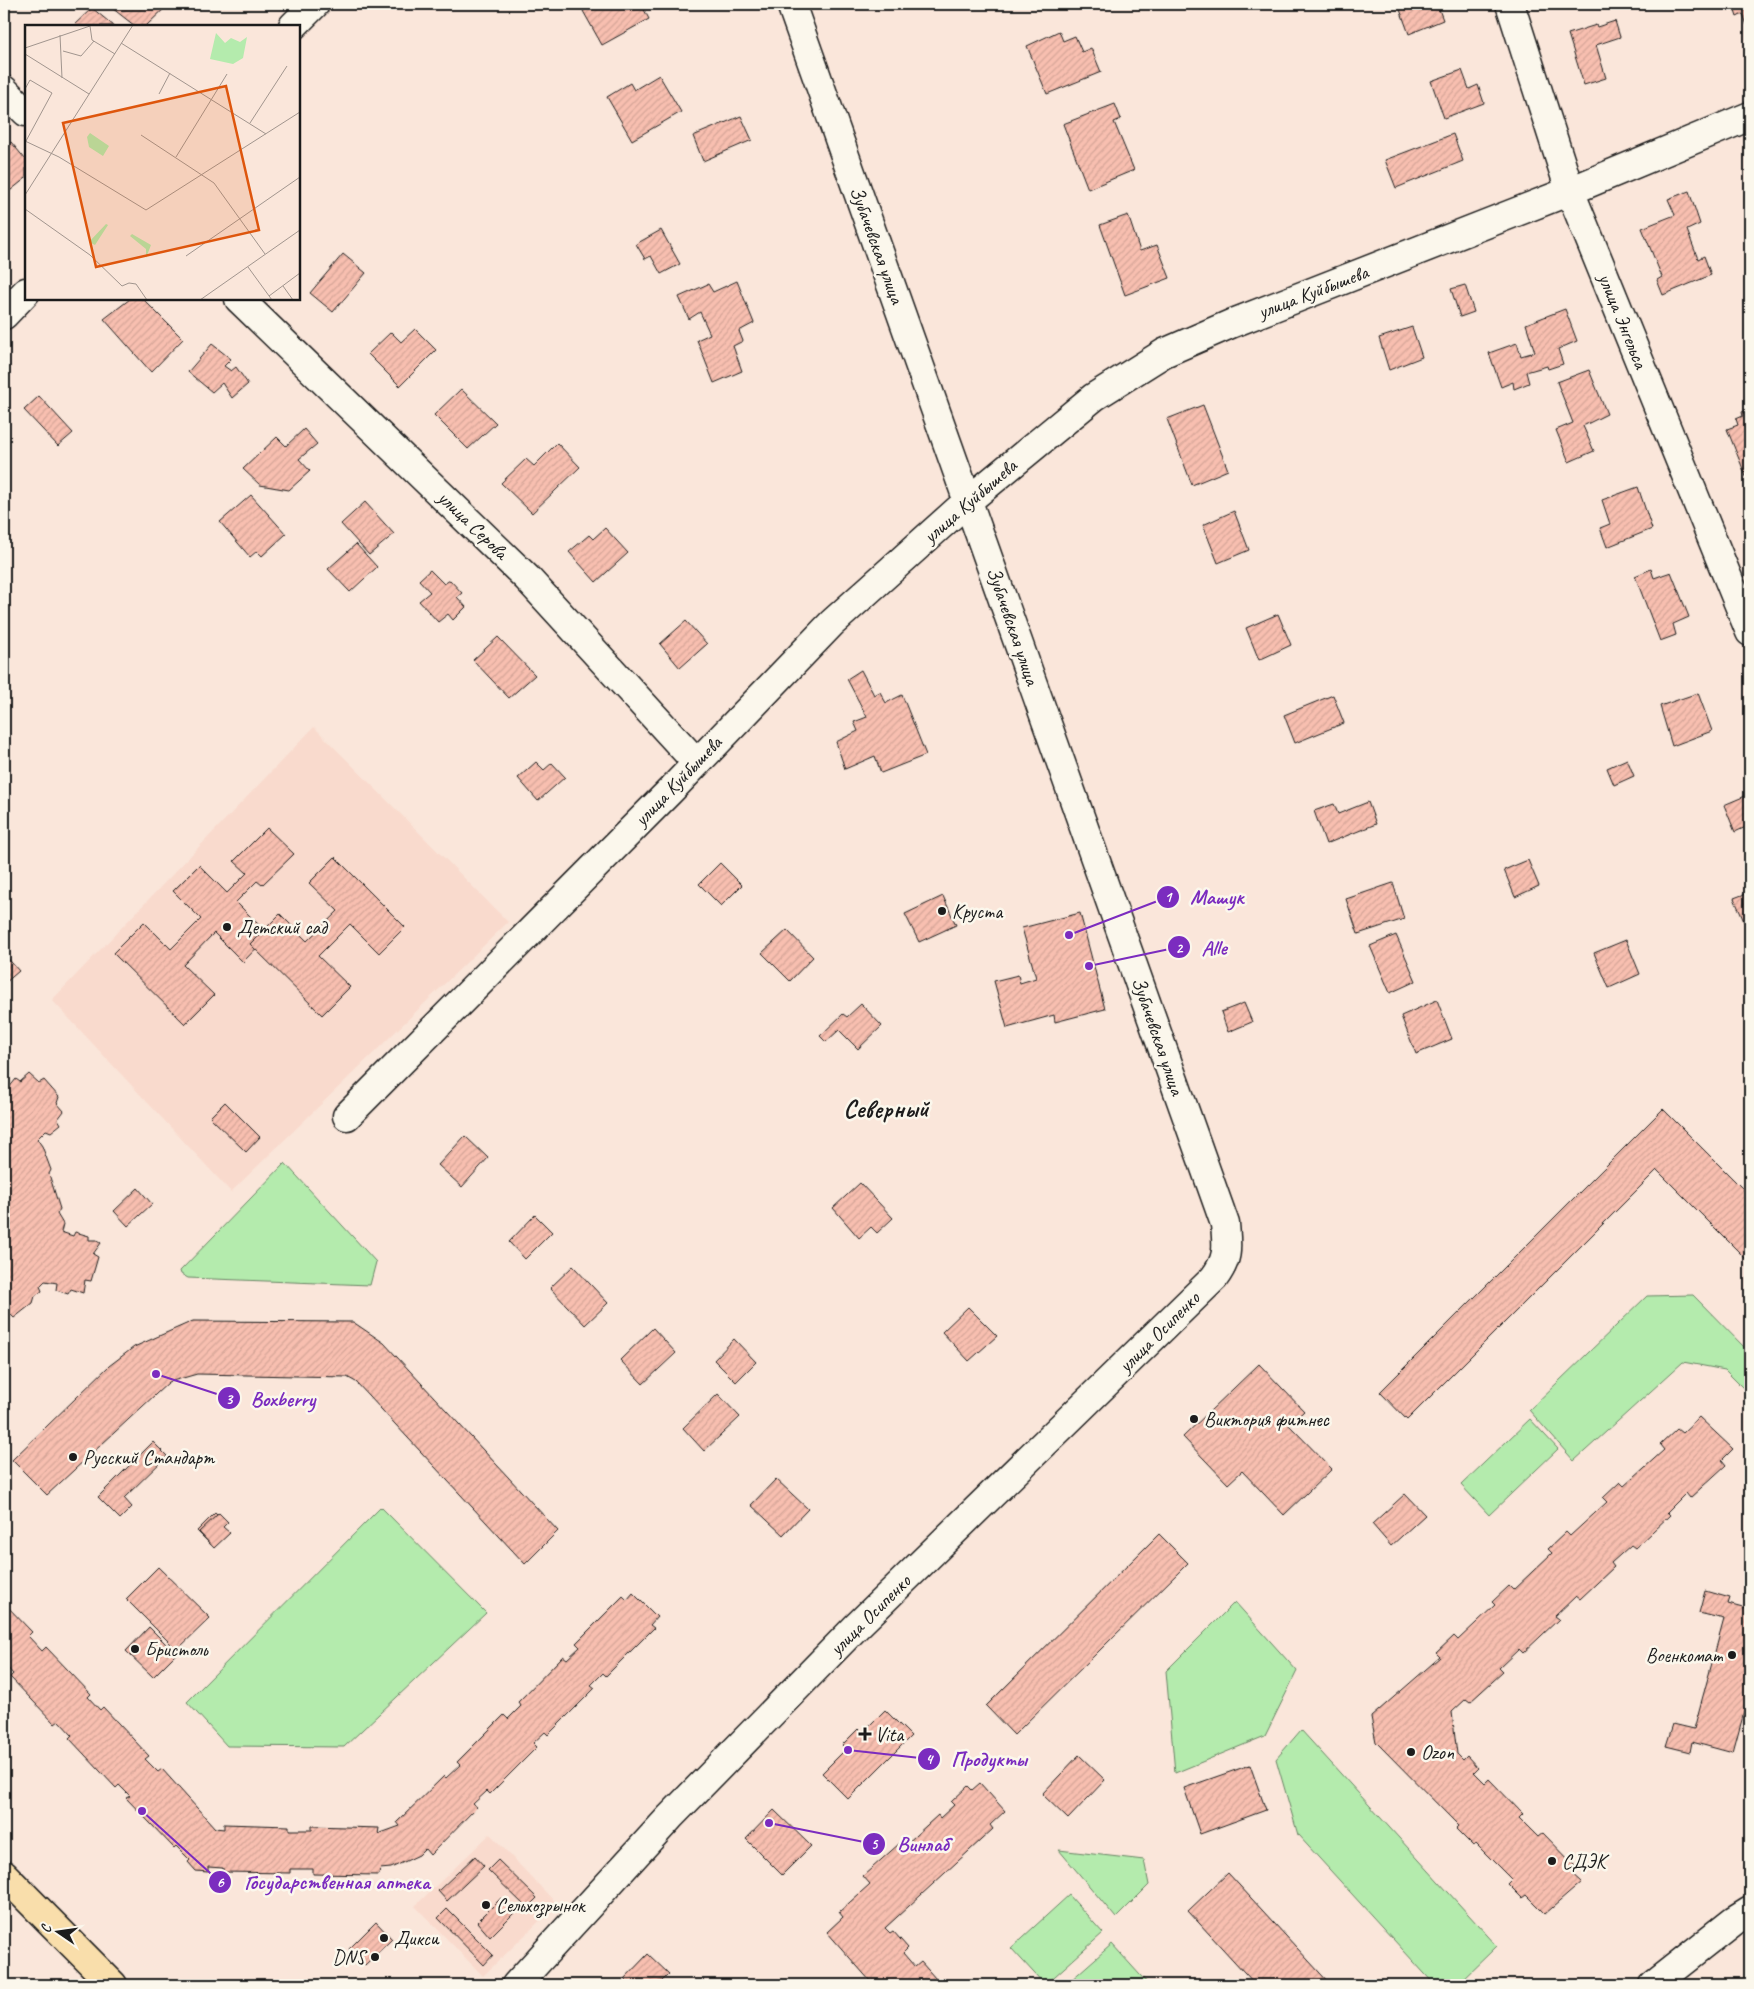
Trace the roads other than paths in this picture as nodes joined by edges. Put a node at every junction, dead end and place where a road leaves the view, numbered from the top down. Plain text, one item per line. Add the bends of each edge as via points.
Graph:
1 (315, 4) edge
2 (791, 4) edge
3 (1510, 4) edge
4 (293, 25) edge
5 (4, 90) edge
6 (25, 111) edge
7 (1750, 116) edge
8 (1570, 191) junction
9 (25, 293) edge
10 (240, 300) edge
11 (4, 315) edge
12 (969, 500) junction
13 (1750, 632) edge
14 (696, 762) junction
15 (347, 1116) dead end
16 (1227, 1251) joint
17 (4, 1875) edge
18 (1750, 1911) edge
19 (113, 1985) edge
20 (516, 1985) edge
21 (1653, 1985) edge

1 - 4 street
2 - 12 street, Зубачевская улица
3 - 8 street, улица Энгельса
5 - 6 street
7 - 8 street, улица Куйбышева
8 - 12 street, улица Куйбышева via 1164,353 1094,397
8 - 13 street, улица Энгельса
9 - 11 street
10 - 14 street, улица Серова via 527,578
12 - 14 street, улица Куйбышева via 832,623
12 - 16 street, Зубачевская улица via 1225,1224
14 - 15 street, улица Куйбышева
16 - 20 street, улица Осипенко via 1224,1265 1214,1278 856,1627 670,1817
17 - 19 main road
18 - 21 street

